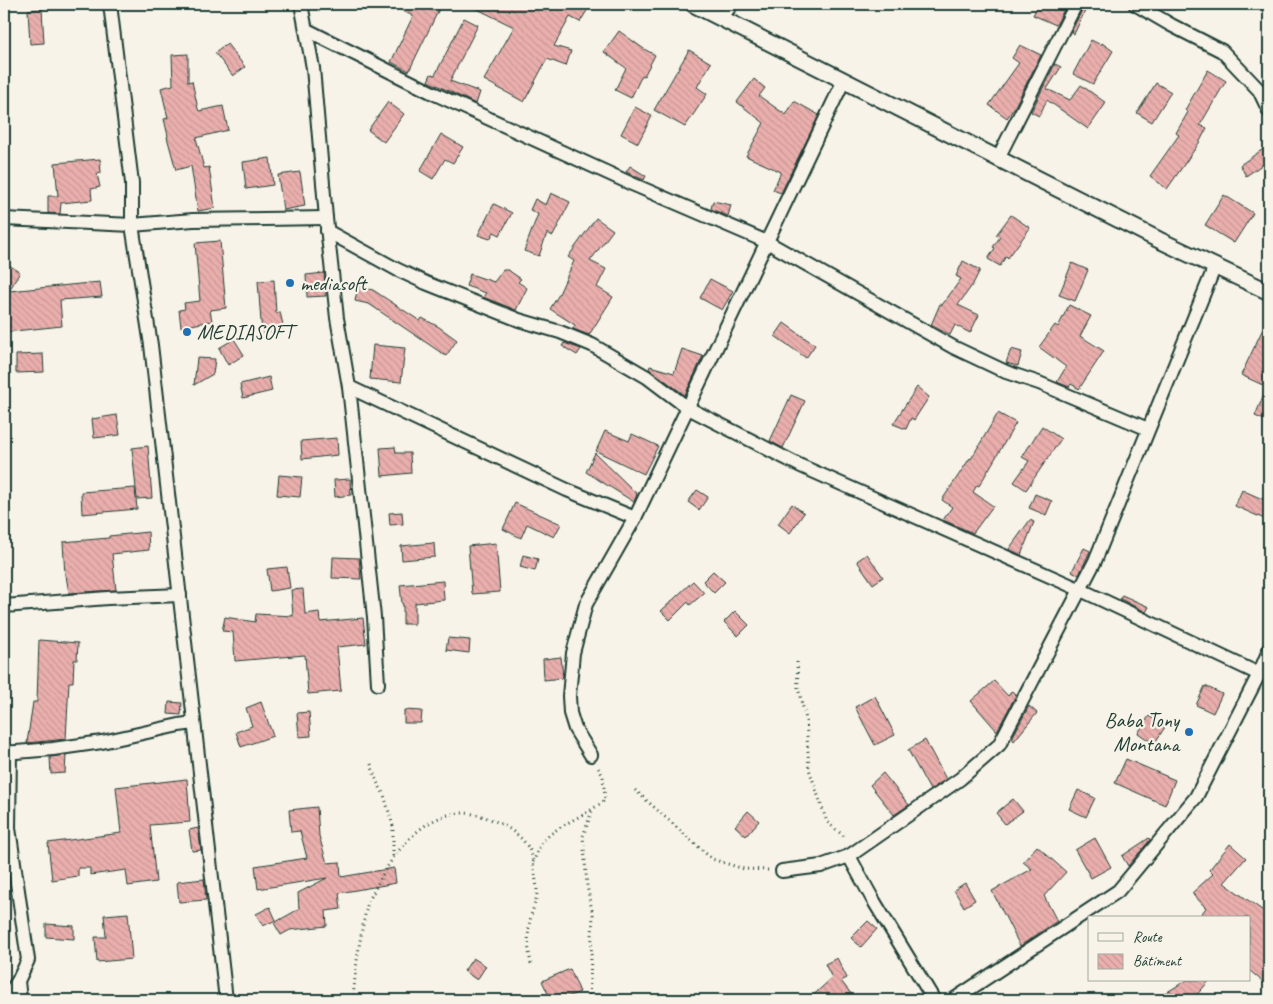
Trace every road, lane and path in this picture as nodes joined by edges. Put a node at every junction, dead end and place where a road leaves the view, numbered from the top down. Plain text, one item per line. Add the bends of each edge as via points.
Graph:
1 (110, 4) edge
2 (301, 4) edge
3 (692, 4) edge
4 (732, 4) edge
5 (1076, 4) edge
6 (1135, 4) edge
7 (1154, 8) edge
8 (721, 18) junction
9 (307, 30) junction
10 (844, 80) junction
11 (1269, 111) edge
12 (998, 158) junction
13 (326, 218) junction
14 (4, 219) edge
15 (132, 225) junction
16 (327, 231) junction
17 (767, 242) junction
18 (1215, 266) junction
19 (1269, 292) edge
20 (349, 386) junction
21 (688, 408) junction
22 (1148, 429) junction
23 (635, 518) junction
24 (1080, 590) junction
25 (180, 595) junction
26 (4, 606) edge
27 (1269, 650) edge
28 (797, 662) dead end
29 (1259, 674) junction
30 (378, 684) dead end
31 (194, 723) junction
32 (7, 752) edge
33 (591, 755) joint
34 (371, 764) dead end
35 (635, 790) dead end
36 (592, 811) junction
37 (846, 838) dead end
38 (849, 856) junction
39 (392, 859) junction
40 (533, 862) junction
41 (782, 871) joint
42 (532, 967) dead end
43 (18, 981) junction
44 (4, 1000) edge
45 (20, 1000) edge
46 (226, 1000) edge
47 (353, 1000) edge
48 (588, 1000) edge
49 (934, 1000) edge
50 (953, 1000) edge

1 - 15 street via 132,183
2 - 9 street
3 - 8 street
4 - 8 street
5 - 12 street
6 - 7 street
7 - 11 street via 1171,26 1222,50 1259,90
8 - 10 street
9 - 13 street
9 - 17 street via 435,94
10 - 12 street
10 - 17 street
12 - 18 street
13 - 15 street via 193,220
13 - 16 street
14 - 15 street
15 - 25 street via 151,345
16 - 20 street
16 - 21 street via 426,283 592,345 648,377
17 - 21 street
17 - 22 street via 978,359
18 - 19 street
18 - 22 street
20 - 23 street via 567,490
20 - 30 street via 374,617
21 - 23 street
21 - 24 street via 801,466
22 - 24 street via 1095,561
23 - 33 street via 586,604 573,653 570,713 575,729
24 - 29 street
24 - 38 street via 999,745 960,780
25 - 26 street
25 - 31 street
27 - 29 street
28 - 37 path via 798,688 806,719 809,769 827,822
29 - 50 street via 1196,797 1118,891
31 - 32 street via 102,742
31 - 46 street
32 - 43 street via 9,828 28,960
33 - 36 path via 603,776 605,800
34 - 39 path via 393,826
35 - 41 path via 712,859 744,869
36 - 40 path via 567,823 542,842
36 - 48 path via 583,836 593,915
38 - 41 street via 821,866
38 - 49 street
39 - 40 path via 426,824 450,814 468,813 494,820 513,832 528,848
39 - 47 path via 367,904
40 - 42 path via 537,893 529,924
43 - 44 street
43 - 45 street

